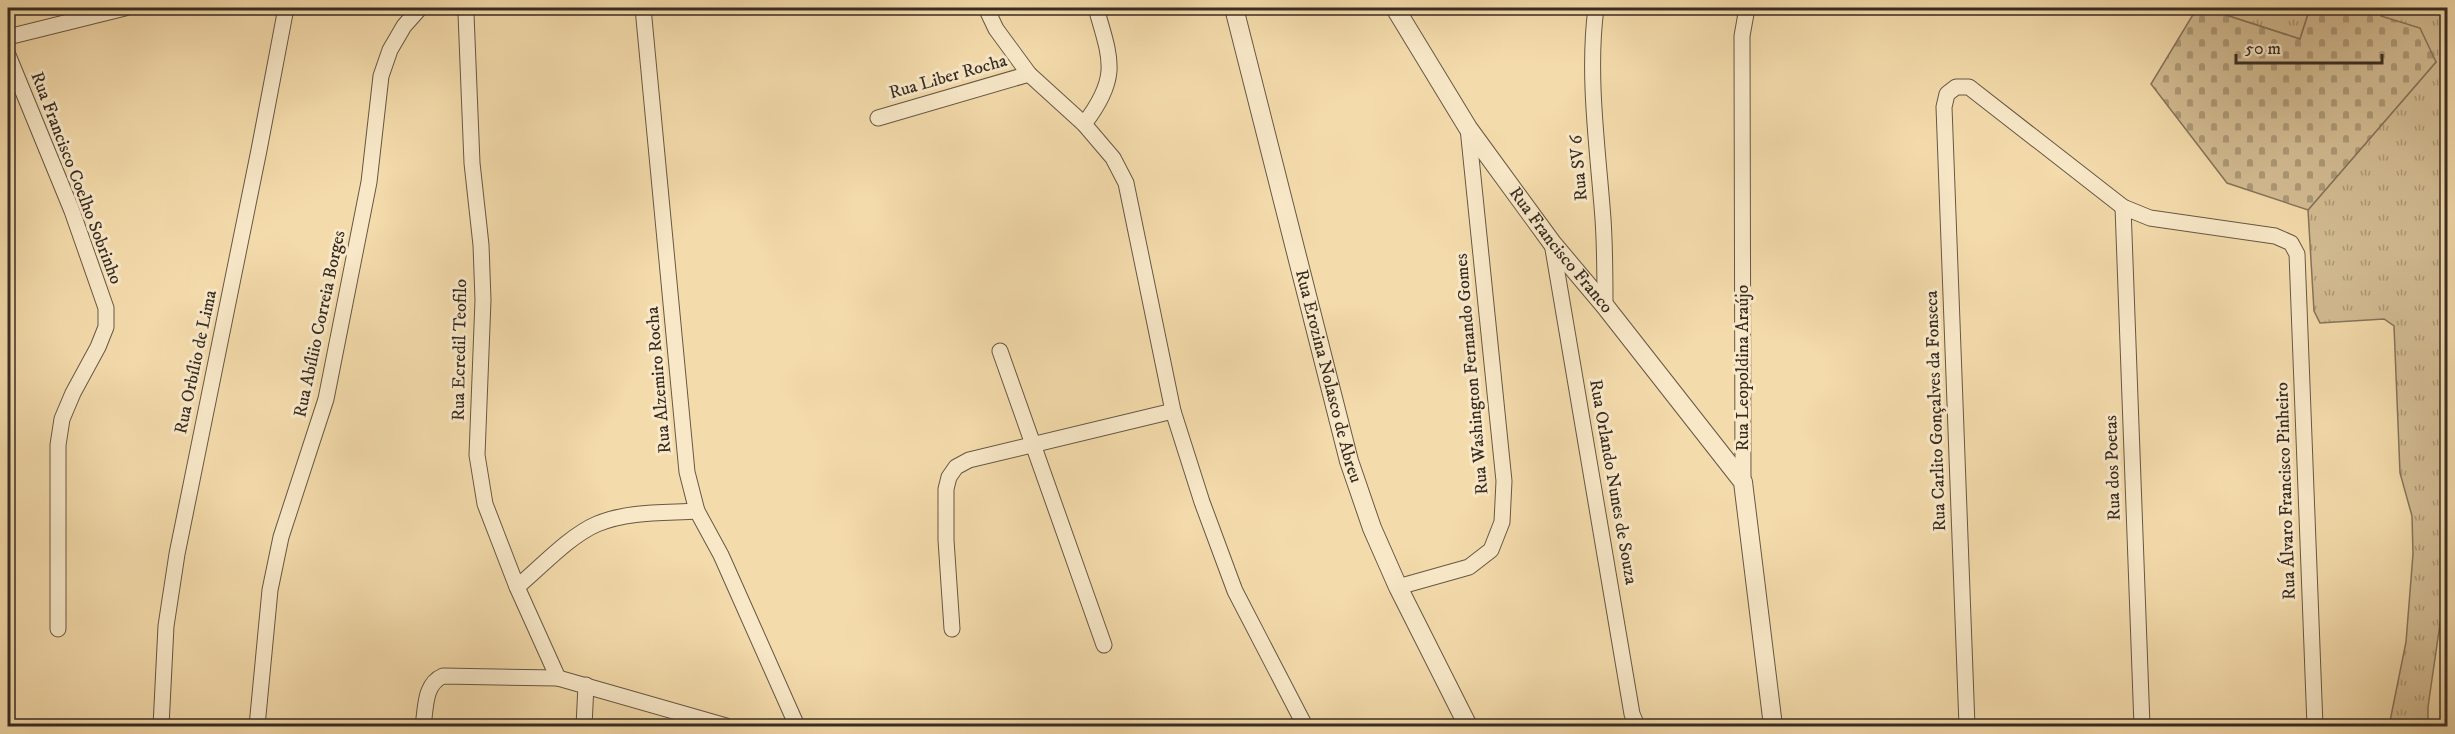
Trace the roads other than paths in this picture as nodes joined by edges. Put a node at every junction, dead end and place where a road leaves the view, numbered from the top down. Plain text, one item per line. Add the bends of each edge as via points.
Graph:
1 (125, 8) edge
2 (286, 8) edge
3 (420, 8) edge
4 (463, 8) edge
5 (643, 8) edge
6 (986, 8) edge
7 (1096, 8) edge
8 (1234, 8) edge
9 (1395, 8) edge
10 (1596, 8) edge
11 (1747, 8) edge
12 (8, 38) edge
13 (8, 55) edge
14 (1029, 74) junction
15 (878, 118) dead end
16 (1084, 124) junction
17 (1468, 128) junction
18 (2123, 207) junction
19 (1552, 243) junction
20 (1605, 306) junction
21 (1000, 351) dead end
22 (1173, 411) junction
23 (1035, 445) junction
24 (1743, 482) junction
25 (697, 511) junction
26 (517, 587) junction
27 (1398, 587) junction
28 (58, 629) dead end
29 (952, 629) dead end
30 (1104, 645) dead end
31 (558, 678) junction
32 (585, 685) junction
33 (161, 726) edge
34 (256, 726) edge
35 (423, 726) edge
36 (584, 726) edge
37 (719, 726) edge
38 (797, 726) edge
39 (1305, 726) edge
40 (1468, 726) edge
41 (1637, 726) edge
42 (1773, 726) edge
43 (1967, 726) edge
44 (2142, 726) edge
45 (2315, 726) edge

1 - 12 street
2 - 33 street, Rua Orbílio de Lima via 177,554 166,626
3 - 34 street, Rua Abíliio Correia Borges via 404,26 381,76 369,182 327,399 281,537 270,590
4 - 26 street, Rua Ecredil Teofilo via 472,163 482,245 477,455 485,504
5 - 25 street, Rua Alzemiro Rocha via 687,472
6 - 14 street via 996,29
7 - 16 street via 1110,57 1109,78 1100,102
8 - 27 street, Rua Erozina Nolasco de Abreu via 1349,461
9 - 17 street, Rua Francisco Franco
10 - 20 street, Rua SV 6 via 1595,123
11 - 24 street, Rua Leopoldina Araújo via 1742,36
13 - 28 street, Rua Francisco Coelho Sobrinho via 72,211 106,308 106,327 73,393 58,445
14 - 15 street, Rua Liber Rocha
14 - 16 street
16 - 22 street via 1113,158 1126,183
17 - 19 street, Rua Francisco Franco
17 - 27 street, Rua Washington Fernando Gomes via 1504,481 1502,522 1491,550 1469,567
18 - 43 street, Rua Carlito Gonçalves da Fonseca via 1969,87 1956,87 1947,94 1944,119
18 - 44 street, Rua dos Poetas
18 - 45 street, Rua Álvaro Francisco Pinheiro via 2150,218 2275,236 2291,243 2297,254
19 - 20 street, Rua Francisco Franco
19 - 41 street, Rua Orlando Nunes de Souza
20 - 24 street, Rua Francisco Franco
21 - 23 street
22 - 23 street
22 - 39 street via 1234,591
23 - 29 street via 969,460 956,467 949,477 946,540
23 - 30 street
24 - 42 street, Rua Leopoldina Araújo
25 - 26 street via 626,515 596,524
25 - 38 street, Rua Alzemiro Rocha via 721,555
26 - 31 street, Rua Ecredil Teofilo
27 - 40 street, Rua Erozina Nolasco de Abreu
31 - 32 street
31 - 35 street via 443,676 430,687
32 - 36 street
32 - 37 street

